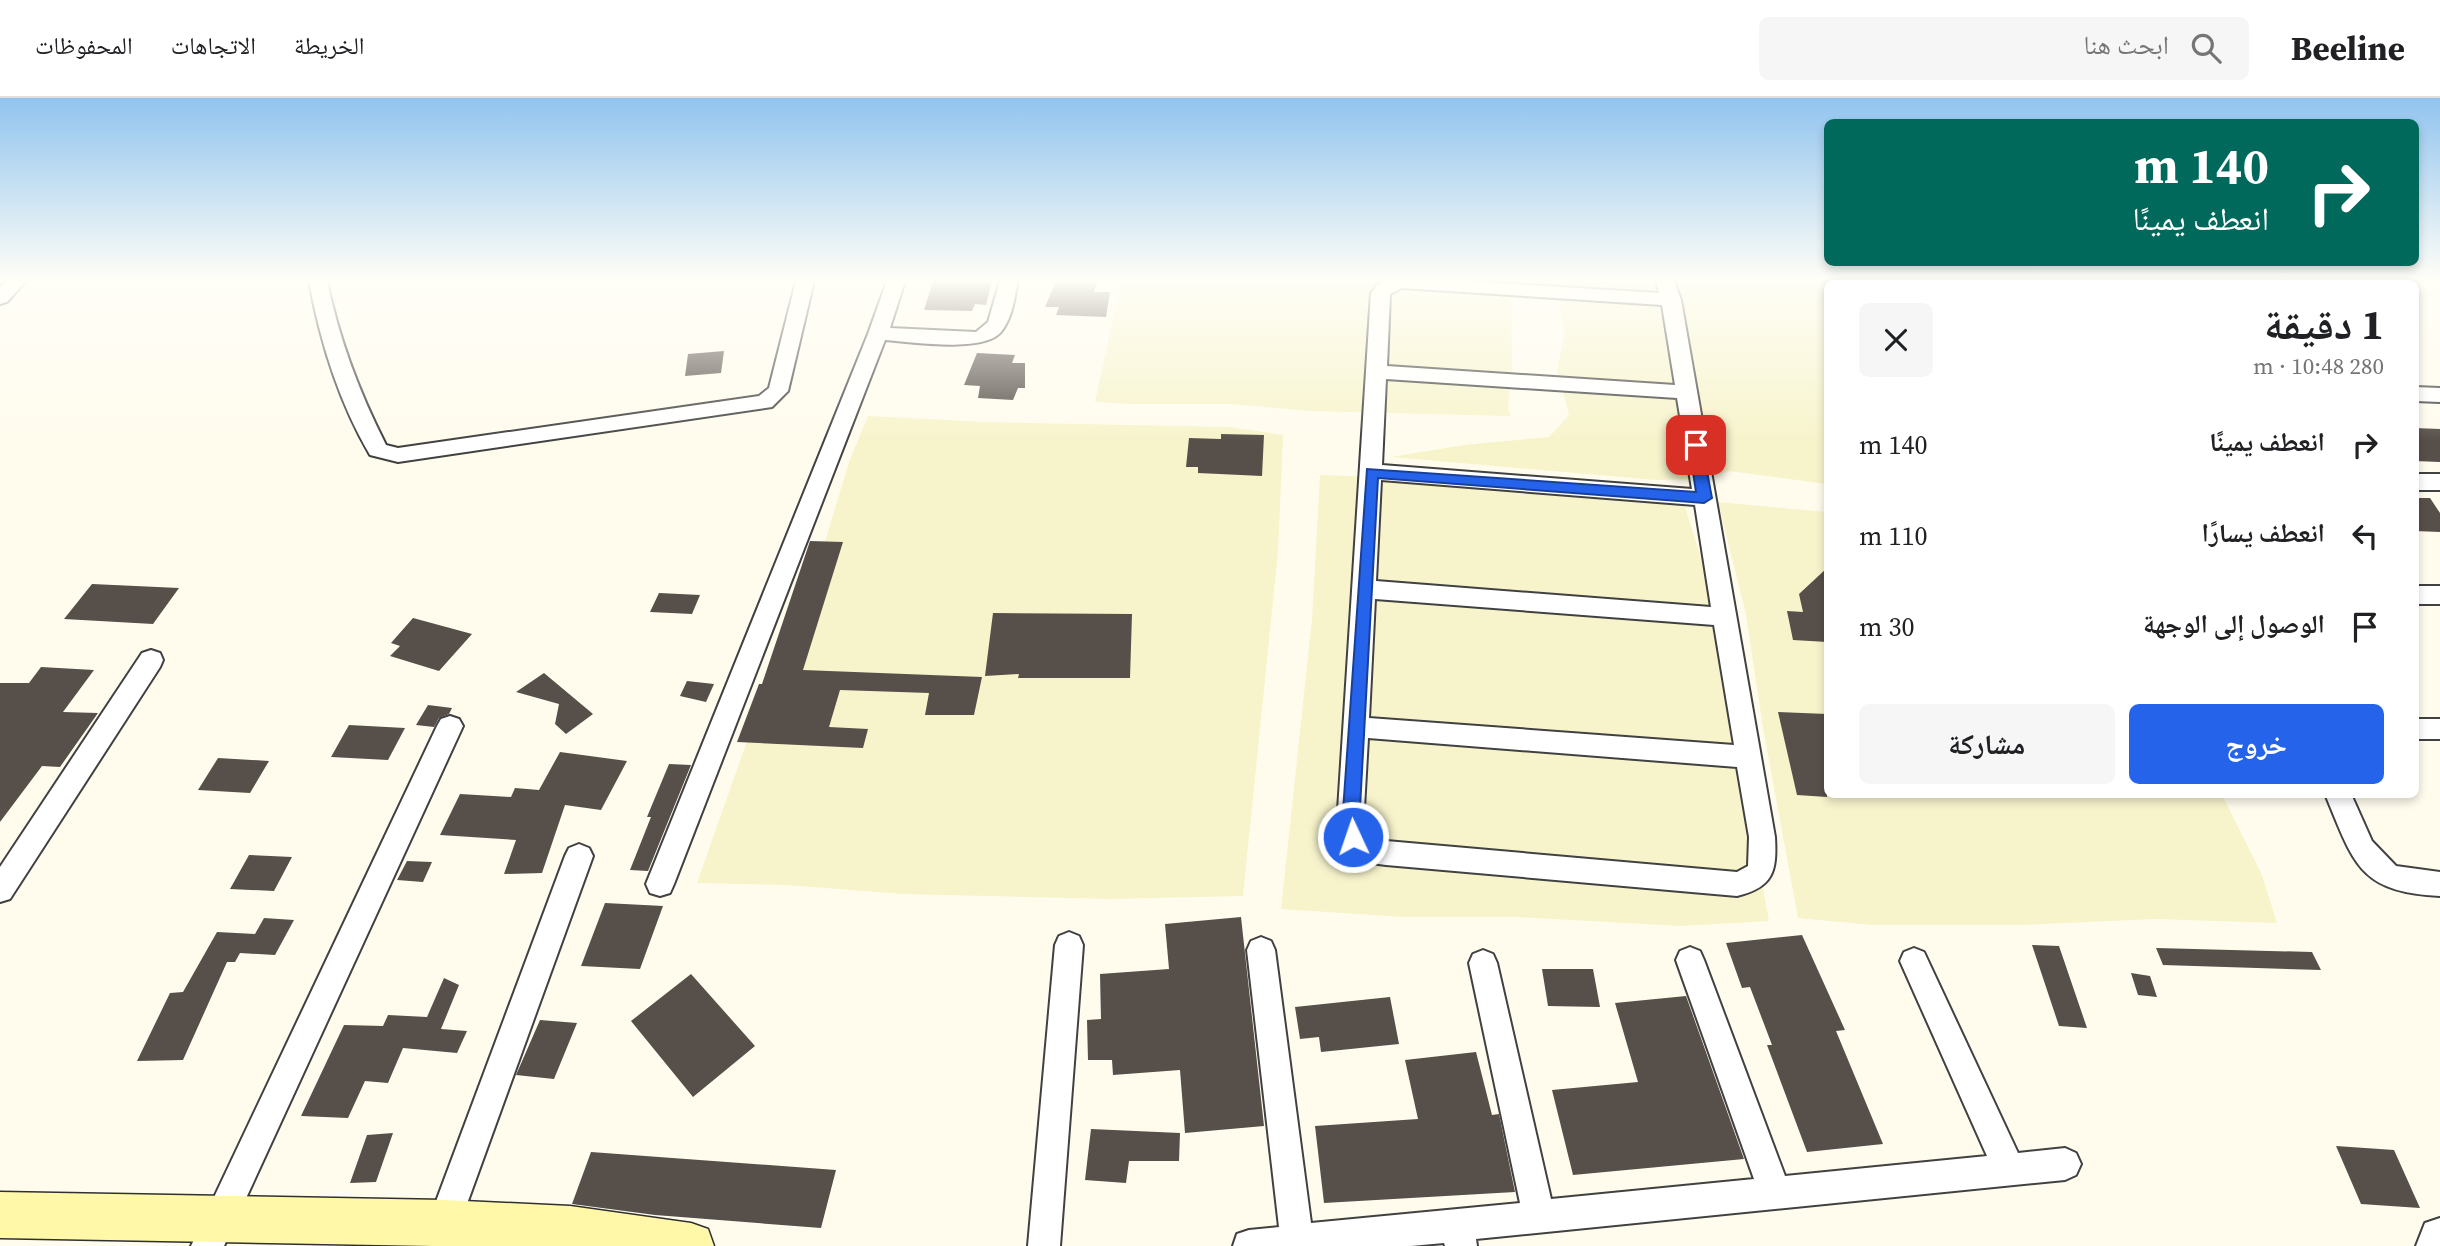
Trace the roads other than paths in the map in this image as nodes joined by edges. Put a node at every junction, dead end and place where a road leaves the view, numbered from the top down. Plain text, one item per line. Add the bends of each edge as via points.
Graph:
1 (878, 334) edge
2 (329, 335) edge
3 (792, 335) edge
4 (892, 335) edge
5 (989, 335) edge
6 (1379, 335) edge
7 (1676, 335) edge
8 (1377, 372) junction
9 (1687, 392) junction
10 (2419, 394) edge
11 (2440, 395) edge
12 (1371, 472) junction
13 (2419, 482) edge
14 (2440, 482) edge
15 (1704, 498) junction
16 (1364, 589) junction
17 (2419, 595) edge
18 (2440, 595) edge
19 (1725, 617) junction
20 (151, 660) dead end
21 (450, 726) dead end
22 (1356, 727) junction
23 (2419, 729) edge
24 (2440, 729) edge
25 (1748, 757) junction
26 (2340, 798) edge
27 (579, 856) dead end
28 (660, 884) dead end
29 (2440, 884) edge
30 (0, 890) edge
31 (1069, 945) dead end
32 (1261, 950) dead end
33 (1690, 960) dead end
34 (1914, 961) dead end
35 (1483, 963) dead end
36 (2065, 1164) dead end
37 (2010, 1170) junction
38 (1775, 1193) junction
39 (0, 1215) edge
40 (1539, 1217) junction
41 (425, 1231) edge
42 (213, 1233) edge
43 (2440, 1234) edge
44 (1459, 1236) edge
45 (1297, 1241) junction
46 (691, 1246) edge
47 (1044, 1246) edge
48 (1249, 1246) edge
49 (2432, 1246) edge

1 - 28 street
2 - 3 street via 378,450 398,455 765,402 778,391
4 - 5 street
6 - 8 street
7 - 9 street
8 - 9 street
8 - 12 street
9 - 15 street
10 - 11 street
12 - 15 street
12 - 16 street
13 - 14 street
15 - 19 street
16 - 19 street
16 - 22 street
17 - 18 street
19 - 25 street
20 - 30 street
21 - 42 street
22 - 25 street
22 - 25 street via 1350,826 1359,845 1371,851 1737,884 1752,881 1763,859
23 - 24 street
26 - 29 street via 2365,853 2386,876
27 - 41 street
31 - 47 street
32 - 45 street
33 - 38 street
34 - 37 street
35 - 40 street
36 - 37 street
37 - 38 street
38 - 40 street
39 - 42 main road
40 - 44 street
41 - 42 main road
41 - 46 main road via 570,1229
43 - 49 street
44 - 45 street
45 - 48 street

